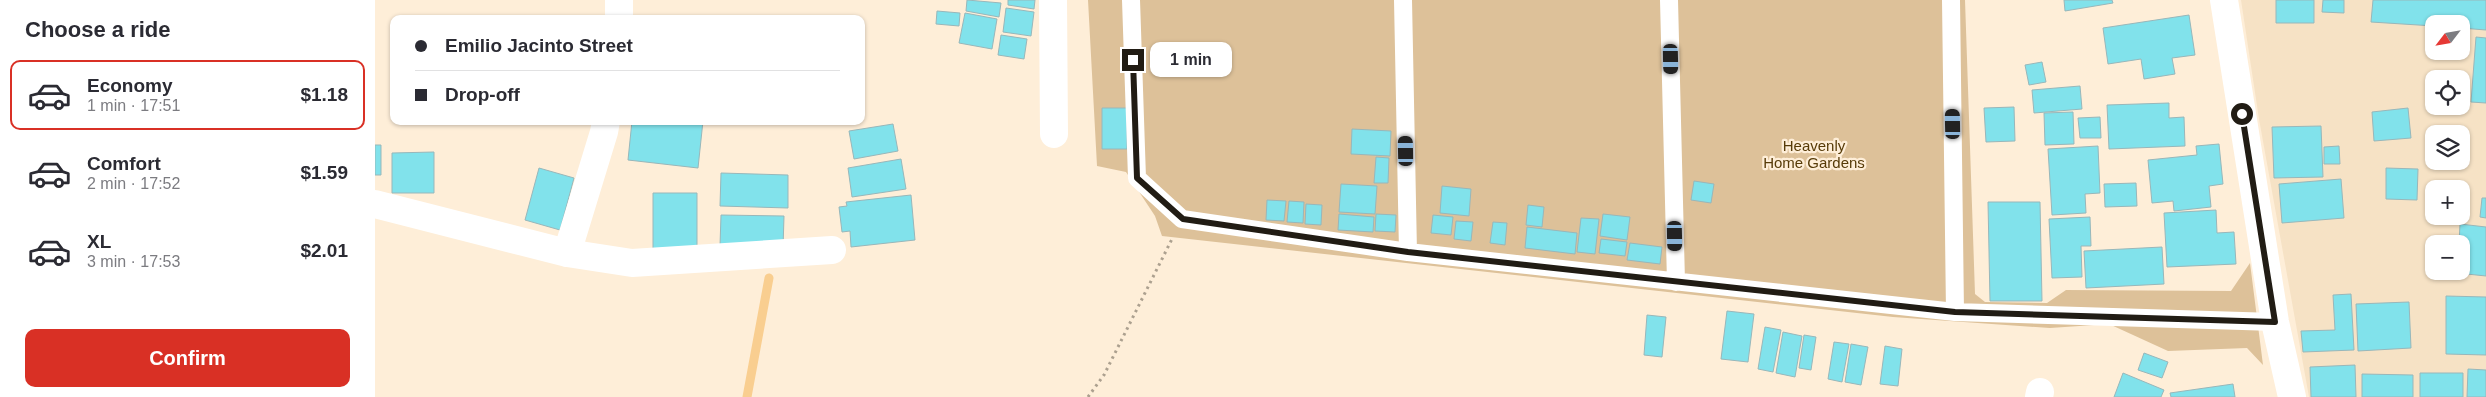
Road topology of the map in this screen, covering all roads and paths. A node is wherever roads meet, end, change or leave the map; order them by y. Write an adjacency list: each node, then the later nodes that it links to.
1 (619, 0): 8 (street)
2 (1053, 0): 10 (street)
3 (1131, 0): 12 (lane)
4 (1403, 0): 14 (lane)
5 (1669, 0): 16 (lane)
6 (1951, 0): 17 (lane)
7 (2225, 0): 18 (street)
8 (619, 15)
9 (605, 125): 15 (street)
10 (1054, 134)
11 (375, 204): 15 (street)
12 (1183, 219): 14 (lane); 19 (path)
13 (832, 250): 15 (street)
14 (1408, 252): 16 (lane)
15 (567, 253)
16 (1676, 282): 17 (lane)
17 (1955, 312): 18 (lane)
18 (2275, 322): 20 (street)
19 (1087, 397)
20 (2292, 397)

